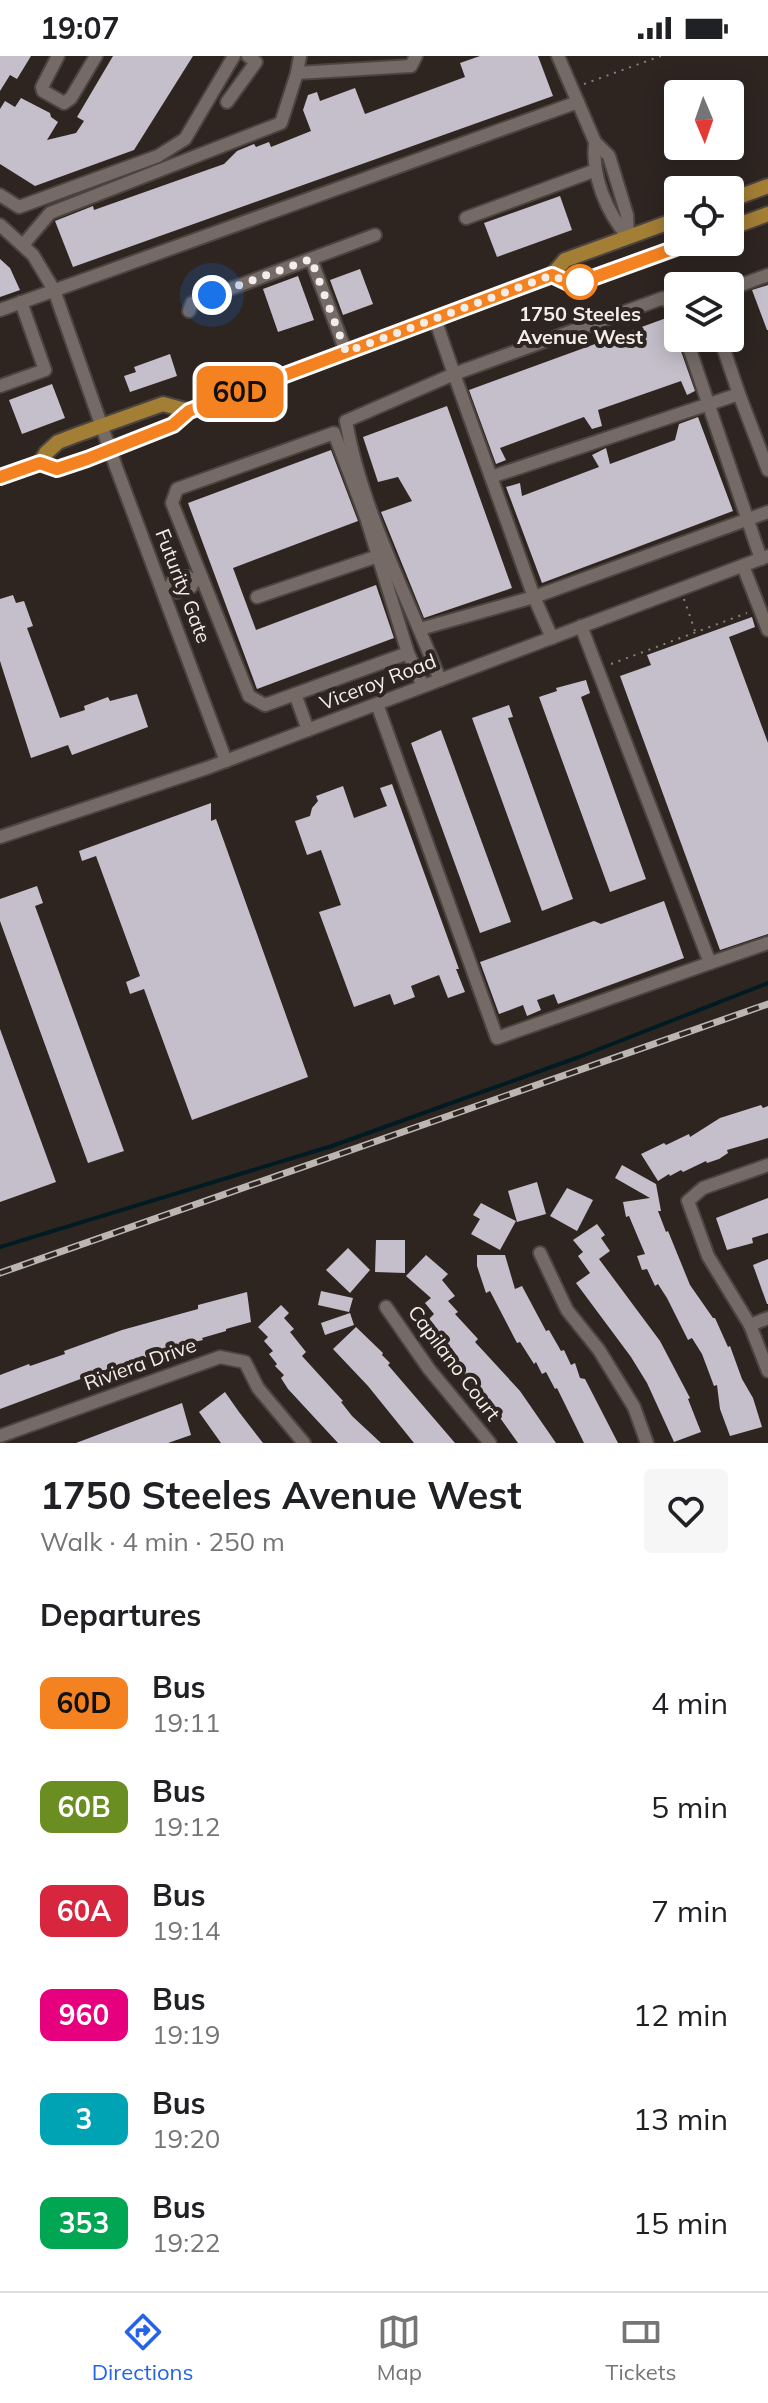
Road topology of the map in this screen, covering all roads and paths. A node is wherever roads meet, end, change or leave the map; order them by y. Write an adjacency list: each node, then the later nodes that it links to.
1 (58, 56): 2 (street)
2 (96, 56)
3 (234, 56): 16 (street)
4 (248, 56): 11 (street)
5 (300, 56): 9 (street)
6 (558, 56): 12 (street)
7 (661, 56): 10 (path)
8 (414, 61): 9 (street)
9 (297, 73): 25 (street)
10 (582, 84)
11 (227, 102)
12 (578, 102): 13 (street); 32 (street)
13 (595, 142): 14 (street); 24 (street)
14 (596, 170): 19 (street); 24 (street)
15 (768, 186): 17 (main road)
16 (0, 195)
17 (744, 195)
18 (768, 214): 20 (main road)
19 (466, 218)
20 (744, 223)
21 (664, 224): 24 (main road)
22 (0, 225): 25 (street, Futurity Gate)
23 (375, 235): 27 (street)
24 (628, 237): 28 (main road); 29 (main road)
25 (23, 245): 32 (street, Futurity Gate)
26 (664, 253): 28 (main road)
27 (311, 259): 36 (street); 38 (street)
28 (638, 263): 29 (main road)
29 (552, 275): 37 (main road)
30 (768, 275): 31 (street)
31 (744, 284)
32 (54, 290): 34 (street); 46 (street, Futurity Gate)
33 (664, 299): 41 (street)
34 (21, 302): 35 (street); 42 (street)
35 (0, 310)
36 (189, 311)
37 (435, 319): 38 (main road); 41 (street)
38 (346, 352): 45 (main road)
39 (691, 352): 44 (street)
40 (725, 352): 43 (street)
41 (454, 374): 51 (street); 64 (street)
42 (0, 386)
43 (739, 394): 44 (street); 49 (street)
44 (709, 403): 51 (street); 53 (street)
45 (189, 411): 46 (main road); 47 (main road)
46 (103, 426): 47 (street, Futurity Gate); 48 (main road)
47 (112, 450): 48 (main road); 59 (street, Futurity Gate)
48 (40, 463): 50 (main road)
49 (768, 470)
50 (0, 477)
51 (491, 477): 61 (street)
52 (768, 512): 53 (street)
53 (748, 518): 55 (street); 61 (street)
54 (378, 556): 57 (street); 60 (street); 68 (street)
55 (764, 557): 56 (street, Viceroy Road)
56 (743, 566): 58 (street, Viceroy Road); 62 (street)
57 (198, 580): 59 (street); 72 (street)
58 (680, 589): 63 (street, Viceroy Road); 66 (path)
59 (166, 590): 75 (street, Futurity Gate)
60 (257, 597)
61 (534, 597): 64 (street); 67 (street)
62 (759, 608): 65 (street); 66 (path)
63 (581, 626): 67 (street, Viceroy Road); 69 (street)
64 (420, 629): 70 (street)
65 (768, 630)
66 (696, 632): 69 (path)
67 (552, 638): 70 (street, Viceroy Road)
68 (408, 653): 71 (street); 72 (street)
69 (598, 669): 78 (street)
70 (440, 680): 71 (street, Viceroy Road)
71 (423, 686): 73 (street, Viceroy Road)
72 (295, 694): 74 (street)
73 (377, 704): 74 (street, Viceroy Road); 78 (street)
74 (308, 730): 75 (street, Viceroy Road)
75 (226, 761): 76 (street, Viceroy Road)
76 (0, 837)
77 (768, 943): 78 (street)
78 (710, 963)
79 (768, 1165): 83 (street)
80 (540, 1253): 88 (street)
81 (386, 1307): 87 (street, Capilano Court)
82 (768, 1318): 83 (street)
83 (750, 1325): 84 (street)
84 (768, 1371)
85 (3, 1438): 86 (street, Riviera Drive)
86 (304, 1443)
87 (490, 1443)
88 (647, 1443)

